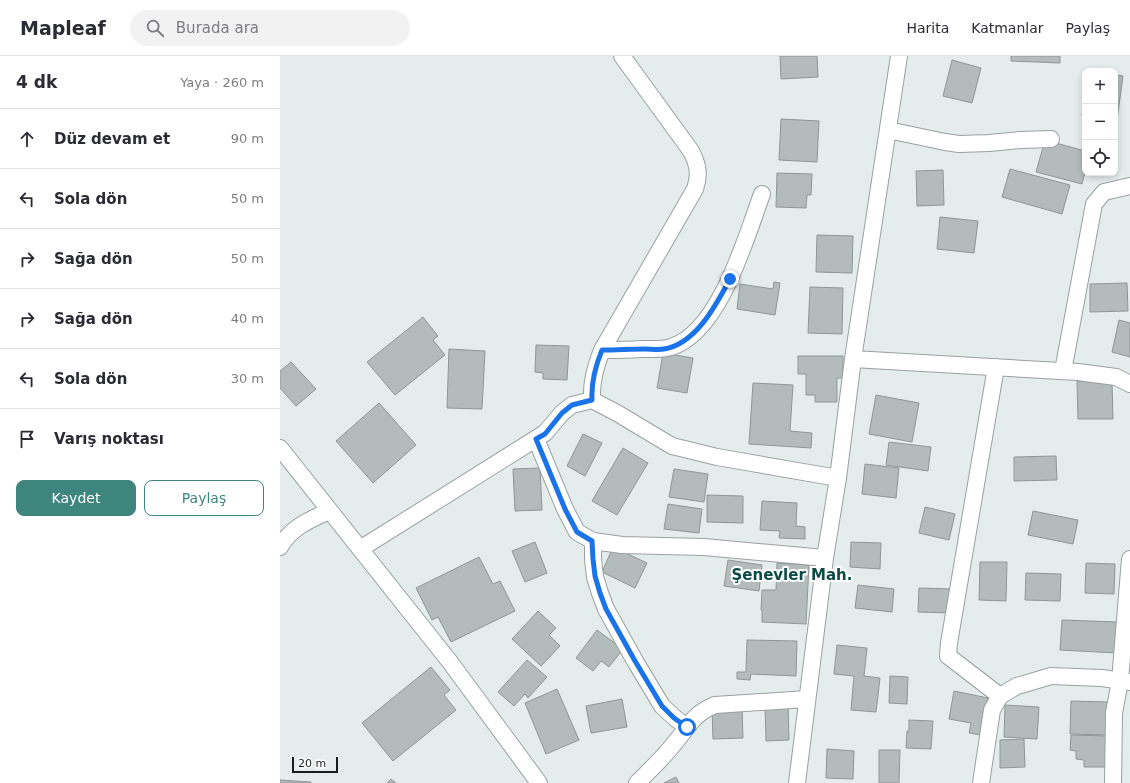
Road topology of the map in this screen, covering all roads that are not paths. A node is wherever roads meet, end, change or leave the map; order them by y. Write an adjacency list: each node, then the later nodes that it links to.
1 (622, 56): 7 (street)
2 (899, 56): 3 (street)
3 (888, 130): 4 (street); 8 (street)
4 (1051, 139)
5 (1130, 186): 10 (street)
6 (762, 194): 7 (street)
7 (602, 350): 12 (street)
8 (853, 359): 9 (street); 15 (street)
9 (996, 367): 10 (street); 23 (street)
10 (1063, 371): 11 (street)
11 (1130, 384)
12 (592, 400): 13 (street); 15 (street)
13 (536, 439): 17 (street); 19 (street)
14 (280, 448): 16 (street)
15 (838, 478): 20 (street)
16 (329, 511): 18 (street); 19 (street)
17 (592, 541): 20 (street); 25 (street)
18 (280, 547)
19 (360, 549): 26 (street)
20 (825, 558): 24 (street)
21 (1130, 559): 22 (street)
22 (1125, 681): 23 (street); 30 (street)
23 (1000, 696): 29 (street)
24 (807, 699): 25 (street); 28 (street)
25 (687, 727): 27 (street)
26 (539, 783)
27 (637, 783)
28 (797, 783)
29 (981, 783)
30 (1113, 783)

